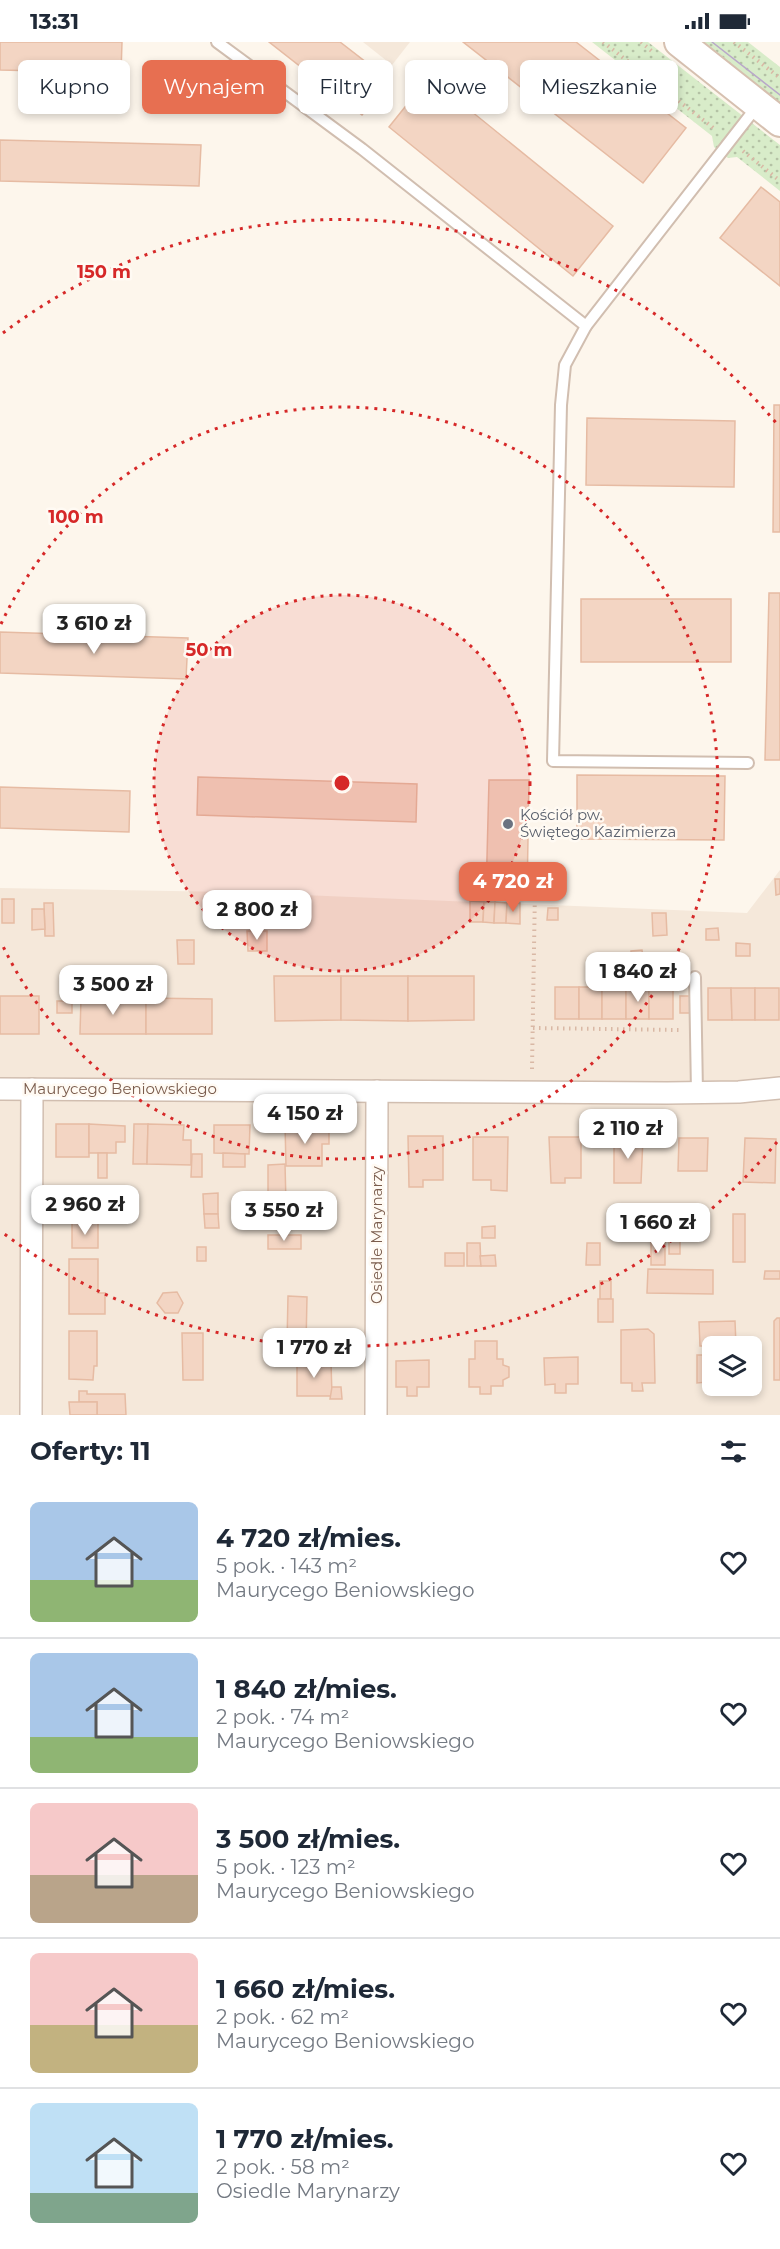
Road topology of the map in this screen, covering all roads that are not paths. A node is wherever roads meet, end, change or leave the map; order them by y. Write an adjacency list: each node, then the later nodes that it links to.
1 (217, 42): 5 (lane)
2 (679, 42): 3 (main road)
3 (758, 104): 4 (main road); 5 (lane)
4 (780, 122)
5 (586, 326): 6 (lane)
6 (748, 763)
7 (695, 977): 12 (lane)
8 (0, 1089): 9 (street, Maurycego Beniowskiego)
9 (32, 1089): 11 (street, Maurycego Beniowskiego); 13 (street)
10 (780, 1089): 12 (street, Maurycego Beniowskiego)
11 (377, 1091): 12 (street, Maurycego Beniowskiego); 14 (street, Osiedle Marynarzy)
12 (697, 1092)
13 (31, 1415)
14 (376, 1415)

